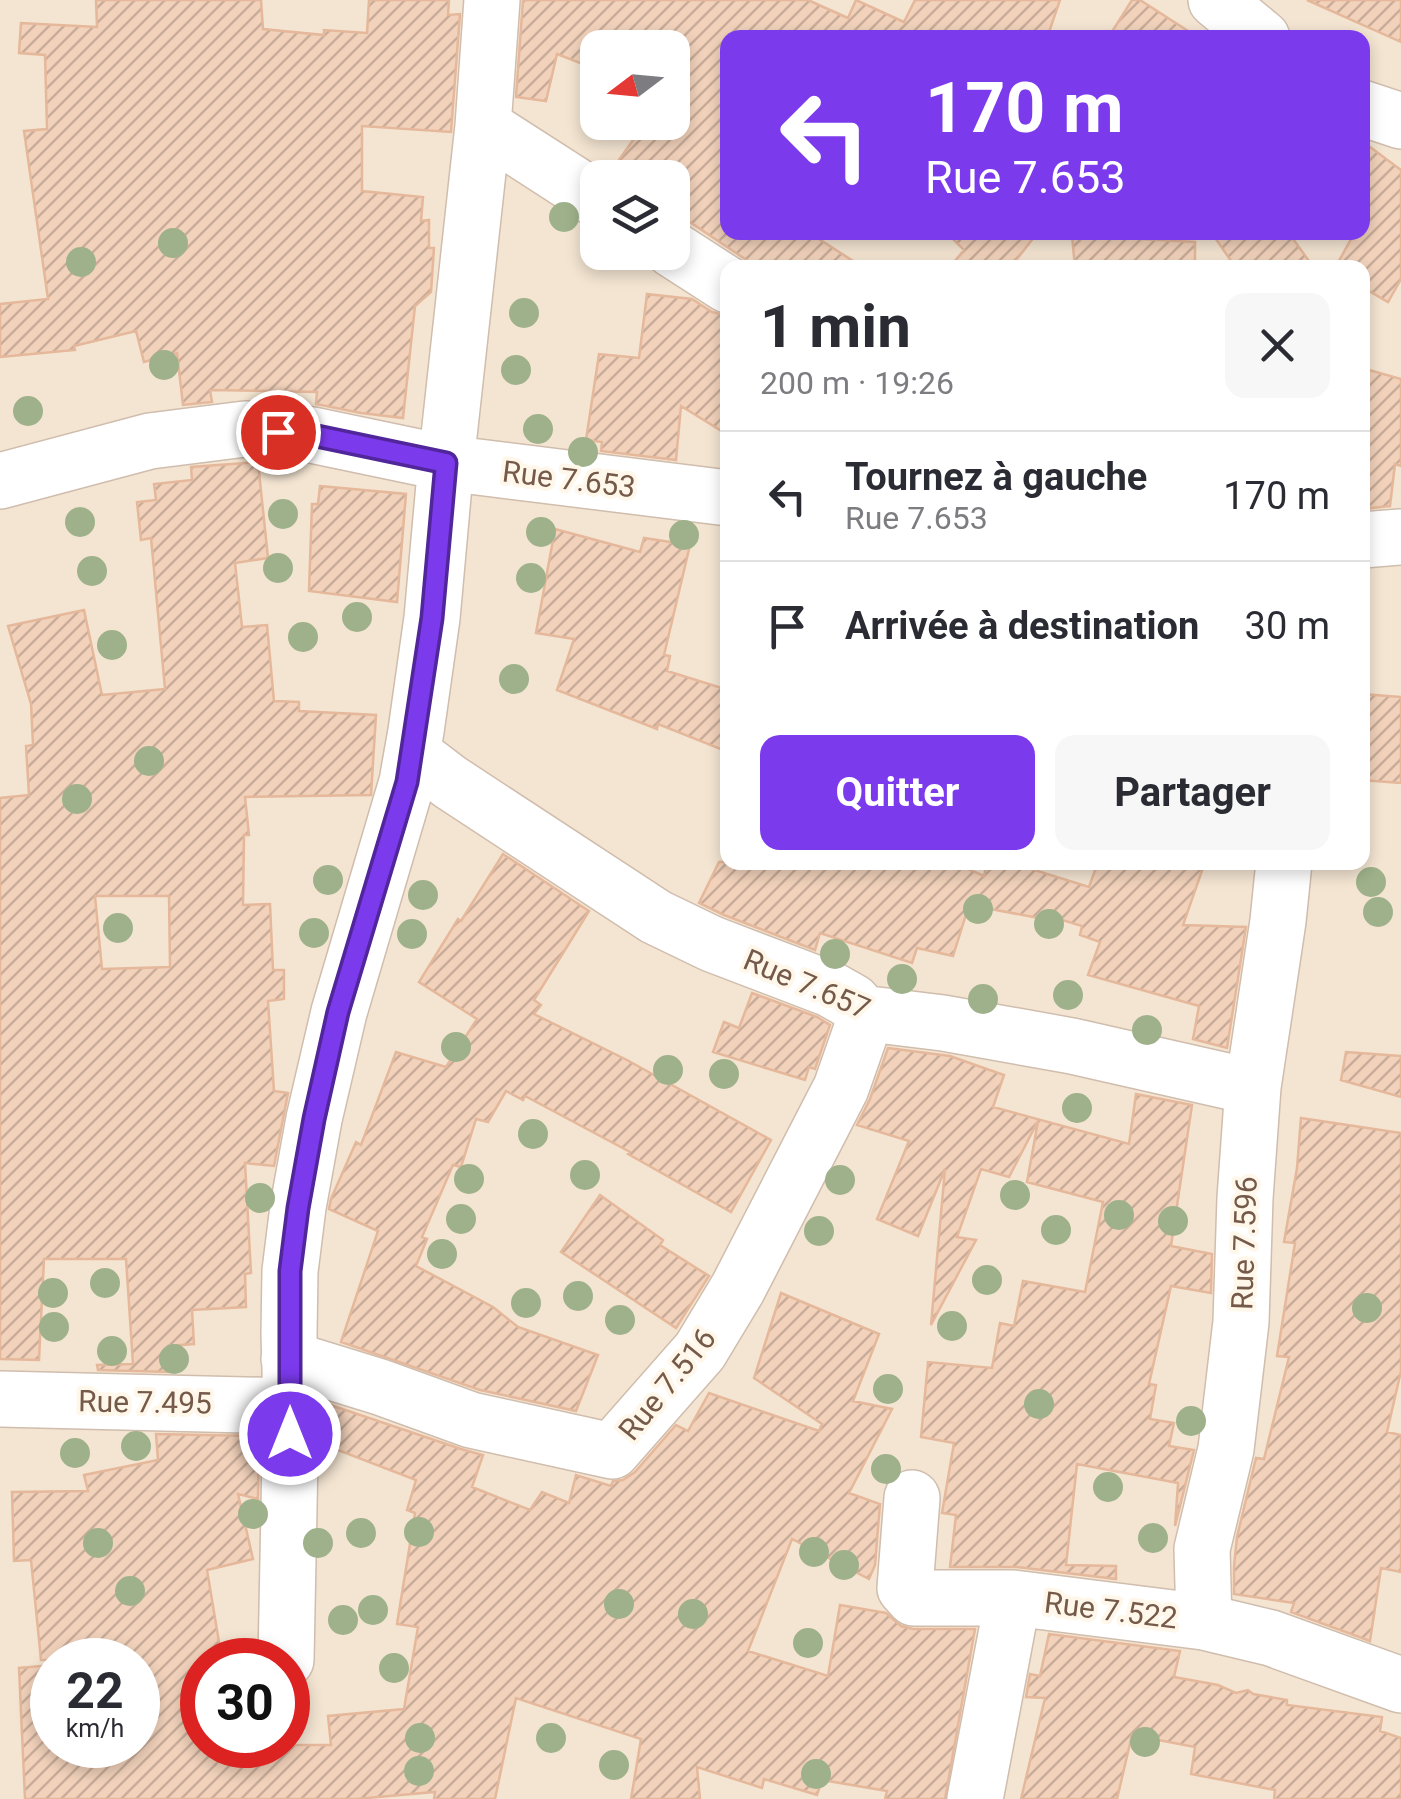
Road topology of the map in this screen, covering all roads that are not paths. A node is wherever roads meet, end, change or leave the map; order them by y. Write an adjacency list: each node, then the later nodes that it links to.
1 (492, 0): 6 (street)
2 (1216, 0): 3 (street)
3 (1252, 30)
4 (1370, 110): 5 (street)
5 (1401, 120)
6 (483, 126): 7 (street); 10 (street)
7 (580, 188)
8 (690, 261): 9 (street)
9 (720, 280)
10 (446, 463): 11 (street, Rue 7.653); 12 (street, Rue 7.653); 15 (street)
11 (0, 481)
12 (720, 497)
13 (1401, 538): 14 (street)
14 (1370, 540)
15 (412, 753): 17 (street, Rue 7.657); 19 (street)
16 (1283, 870): 18 (street, Rue 7.596)
17 (862, 1014): 18 (street, Rue 7.657); 19 (street, Rue 7.516)
18 (1253, 1088): 23 (street, Rue 7.596)
19 (290, 1382): 20 (street, Rue 7.495); 24 (street)
20 (0, 1400)
21 (912, 1498): 22 (street, Rue 7.522)
22 (1013, 1598): 23 (street, Rue 7.522); 26 (street)
23 (1204, 1622): 25 (street, Rue 7.522)
24 (286, 1638)
25 (1401, 1684)
26 (975, 1799)

